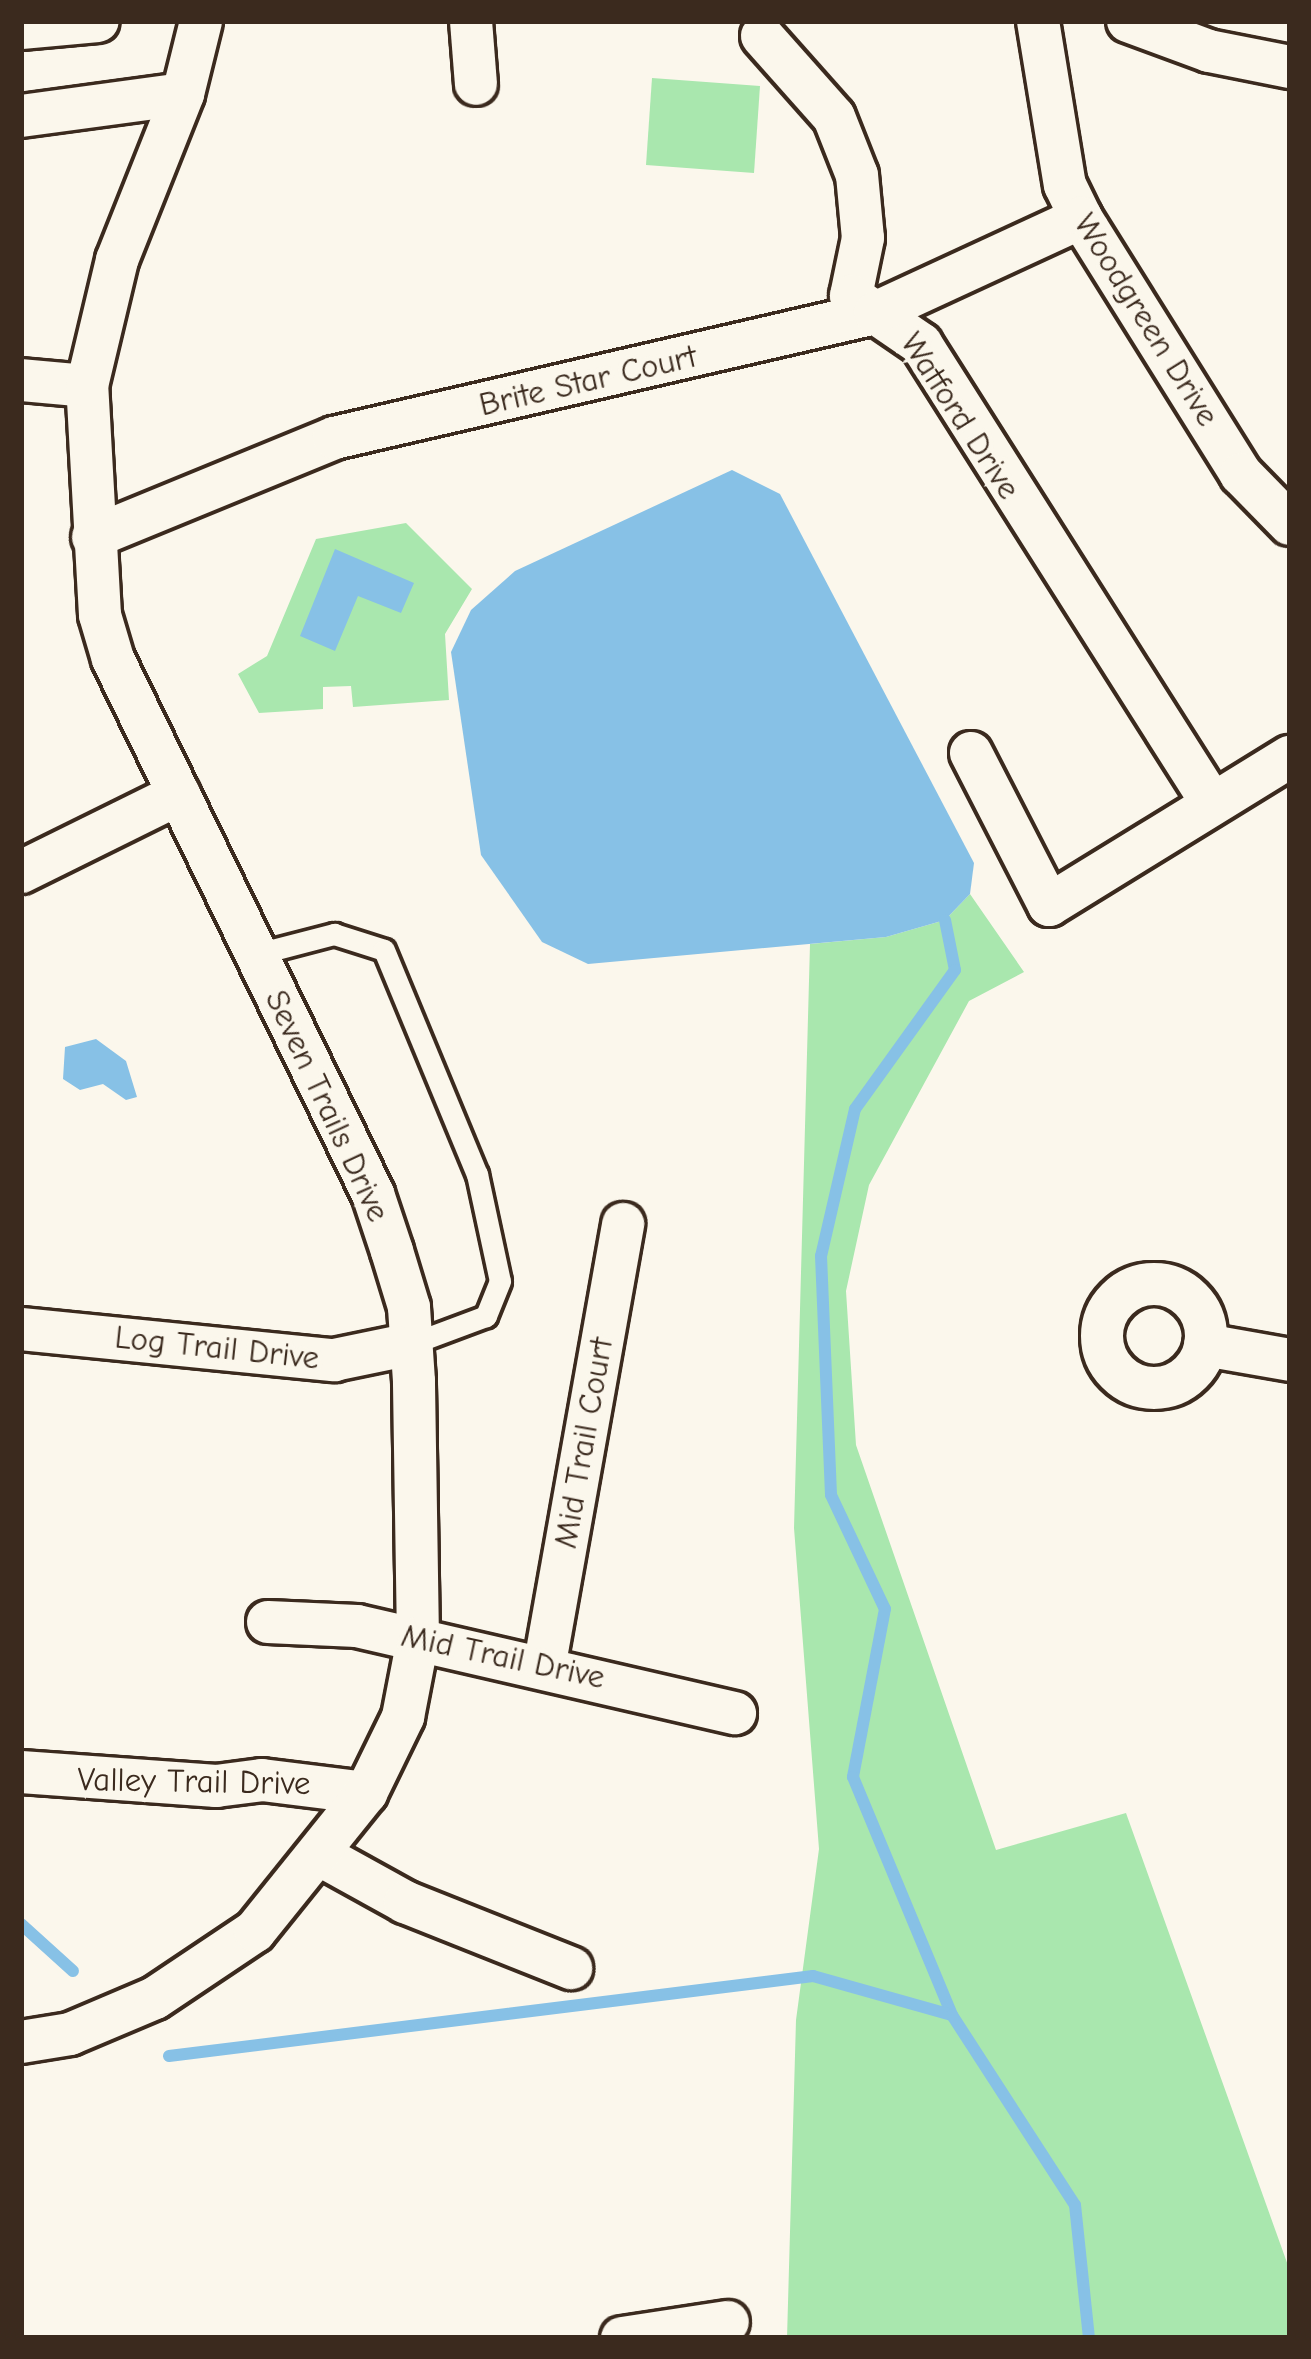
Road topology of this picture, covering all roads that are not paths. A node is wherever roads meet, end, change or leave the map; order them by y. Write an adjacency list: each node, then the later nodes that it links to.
1 (98, 21): 6 (street)
2 (201, 21): 10 (street, Seven Trails Drive)
3 (471, 21): 9 (street)
4 (1038, 21): 12 (street, Woodgreen Drive)
5 (1128, 21): 8 (street)
6 (21, 28)
7 (762, 36): 13 (street, Watford Drive)
8 (1290, 67)
9 (476, 84)
10 (183, 94): 11 (street); 15 (street, Seven Trails Drive)
11 (21, 116)
12 (1081, 218): 13 (street, Brite Star Court); 16 (street, Woodgreen Drive)
13 (875, 313): 17 (street, Brite Star Court); 21 (street, Watford Drive)
14 (21, 380): 15 (street)
15 (87, 386): 17 (street, Seven Trails Drive)
16 (1290, 524)
17 (93, 537): 20 (street, Seven Trails Drive)
18 (971, 753): 21 (street)
19 (1290, 757): 21 (street)
20 (179, 794): 22 (street); 23 (street, Seven Trails Drive)
21 (1210, 800)
22 (21, 872)
23 (257, 954): 26 (street, Seven Trails Drive); 26 (lane)
24 (623, 1224): 31 (street, Mid Trail Court)
25 (21, 1329): 26 (street, Log Trail Drive)
26 (411, 1344): 30 (street, Seven Trails Drive)
27 (1205, 1345): 28 (street)
28 (1290, 1360)
29 (268, 1622): 30 (street, Mid Trail Drive)
30 (418, 1639): 31 (street, Mid Trail Drive); 34 (street, Seven Trails Drive)
31 (545, 1663): 32 (street, Mid Trail Drive)
32 (735, 1713)
33 (21, 1772): 34 (street, Valley Trail Drive)
34 (366, 1793): 35 (street, Seven Trails Drive)
35 (322, 1856): 36 (street); 37 (street, Seven Trails Drive)
36 (571, 1968)
37 (21, 2042)
38 (728, 2322): 39 (street)
39 (622, 2338)

